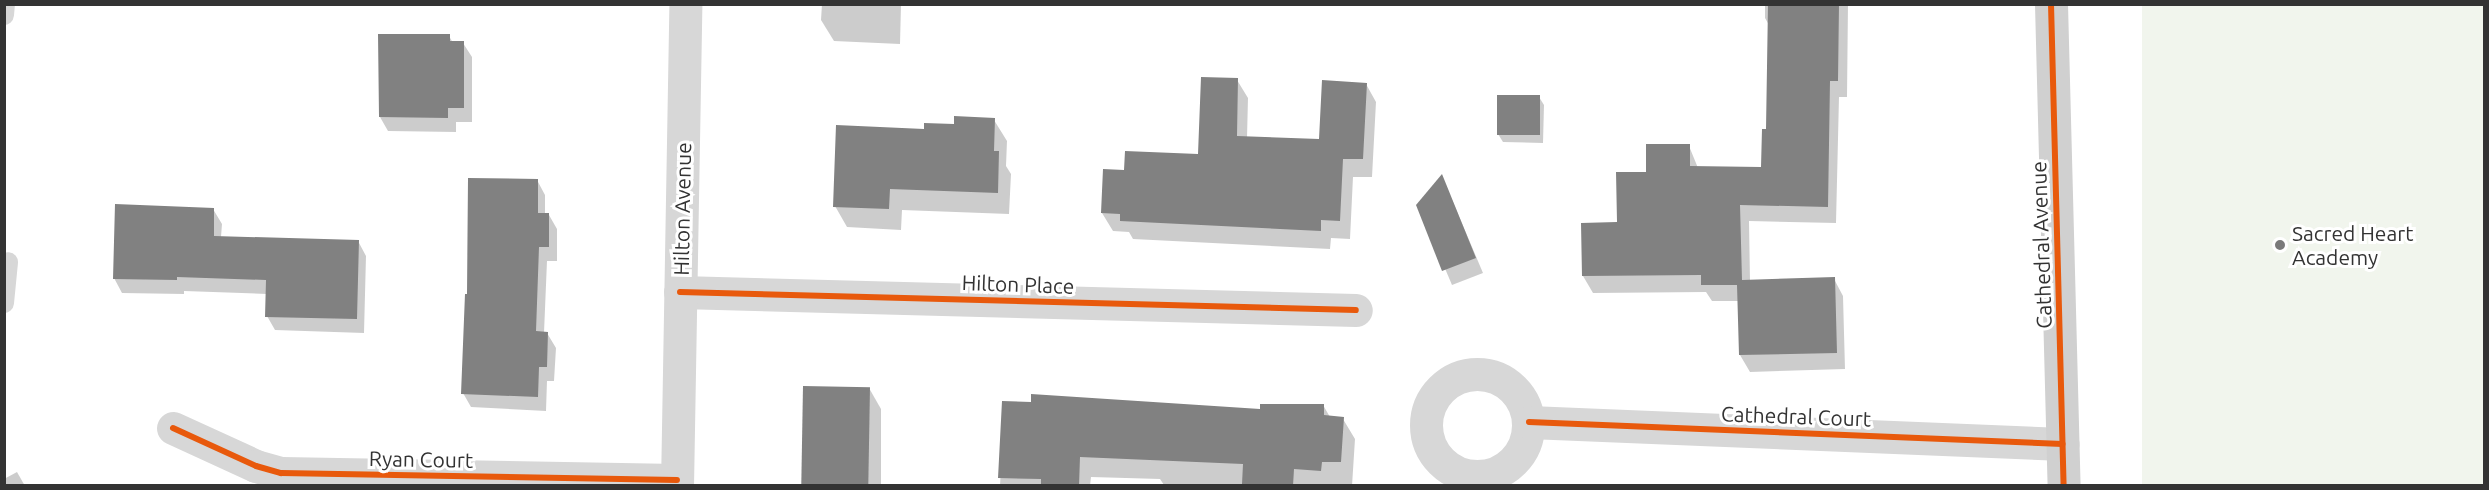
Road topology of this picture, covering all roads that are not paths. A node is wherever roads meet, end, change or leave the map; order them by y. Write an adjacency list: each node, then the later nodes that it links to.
1 (5, 4): 4 (lane)
2 (685, 4): 6 (street, Hilton Avenue)
3 (2051, 4): 11 (street, Cathedral Avenue)
4 (4, 15)
5 (8, 262): 7 (lane)
6 (680, 292): 8 (street, Hilton Place); 12 (street, Hilton Avenue)
7 (4, 303)
8 (1356, 310)
9 (1528, 422): 11 (street, Cathedral Court)
10 (173, 428): 12 (street, Ryan Court)
11 (2063, 444): 13 (street, Cathedral Avenue)
12 (677, 483)
13 (2064, 486)

